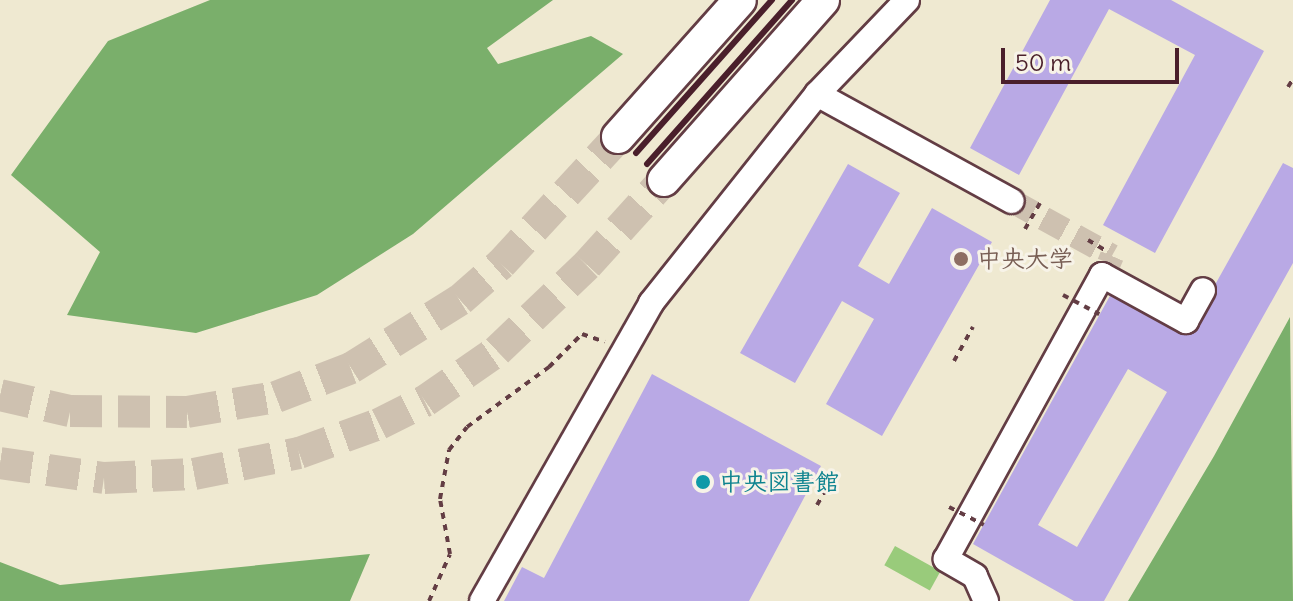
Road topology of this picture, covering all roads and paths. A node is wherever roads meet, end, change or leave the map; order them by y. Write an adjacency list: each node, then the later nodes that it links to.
1 (740, 0): 7 (main road)
2 (823, 0): 8 (main road)
3 (907, 0): 6 (lane)
4 (1293, 79): 5 (path)
5 (1288, 87)
6 (817, 94): 9 (lane); 14 (lane)
7 (618, 137)
8 (664, 180)
9 (1012, 201)
10 (1203, 290): 22 (lane)
11 (1063, 295): 12 (path, bridge)
12 (1099, 314)
13 (973, 327): 15 (path)
14 (622, 348): 20 (path); 21 (lane)
15 (954, 361)
16 (836, 472): 17 (path)
17 (817, 505)
18 (949, 507): 19 (path, bridge)
19 (984, 525)
20 (429, 601)
21 (482, 601)
22 (986, 601)

